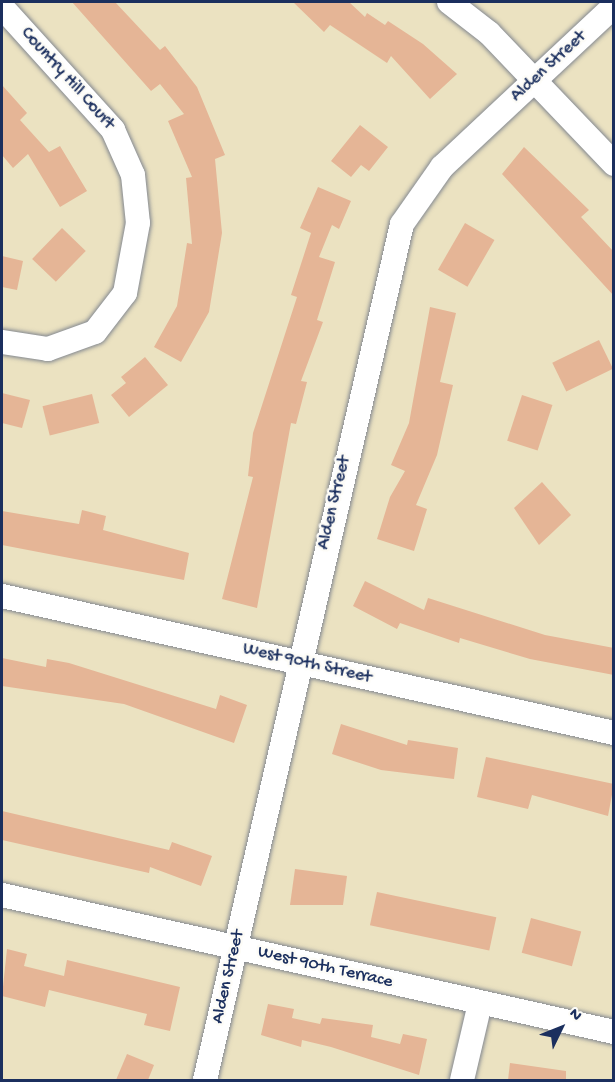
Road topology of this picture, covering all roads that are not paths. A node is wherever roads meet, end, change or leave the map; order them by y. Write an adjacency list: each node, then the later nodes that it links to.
1 (449, 2): 4 (street)
2 (614, 6): 4 (street, Alden Street)
3 (2, 7): 6 (street, Country Hill Court)
4 (535, 80): 5 (street); 8 (street, Alden Street)
5 (614, 164)
6 (2, 342)
7 (2, 596): 8 (street, West 90th Street)
8 (299, 663): 9 (street, West 90th Street); 11 (street, Alden Street)
9 (614, 733)
10 (2, 895): 11 (street, West 90th Terrace)
11 (235, 947): 12 (street, West 90th Terrace); 14 (street, Alden Street)
12 (480, 1003): 13 (street, West 90th Terrace); 15 (street)
13 (614, 1032)
14 (205, 1080)
15 (462, 1080)

